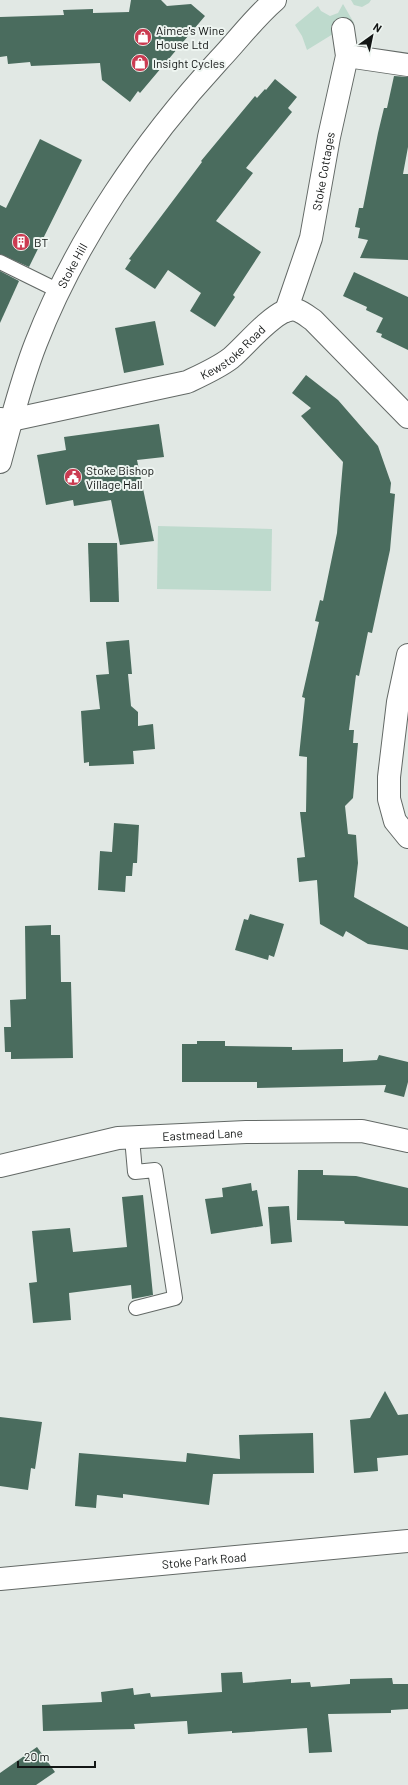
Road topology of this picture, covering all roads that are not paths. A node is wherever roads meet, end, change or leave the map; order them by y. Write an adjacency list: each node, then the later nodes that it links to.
1 (276, 0): 6 (street, Stoke Hill)
2 (343, 29): 3 (street, Stoke Cottages)
3 (347, 56): 4 (street); 7 (street, Stoke Cottages)
4 (408, 65)
5 (0, 262): 6 (lane)
6 (59, 291): 9 (street, Stoke Hill)
7 (286, 311): 8 (street); 9 (street, Kewstoke Road)
8 (408, 417)
9 (6, 419): 10 (street, Stoke Hill)
10 (0, 462)
11 (408, 655): 12 (street)
12 (408, 837)
13 (132, 1138): 14 (street, Eastmead Lane); 15 (street, Eastmead Lane); 16 (lane)
14 (408, 1141)
15 (0, 1166)
16 (136, 1308)
17 (408, 1541): 18 (street, Stoke Park Road)
18 (0, 1579)

